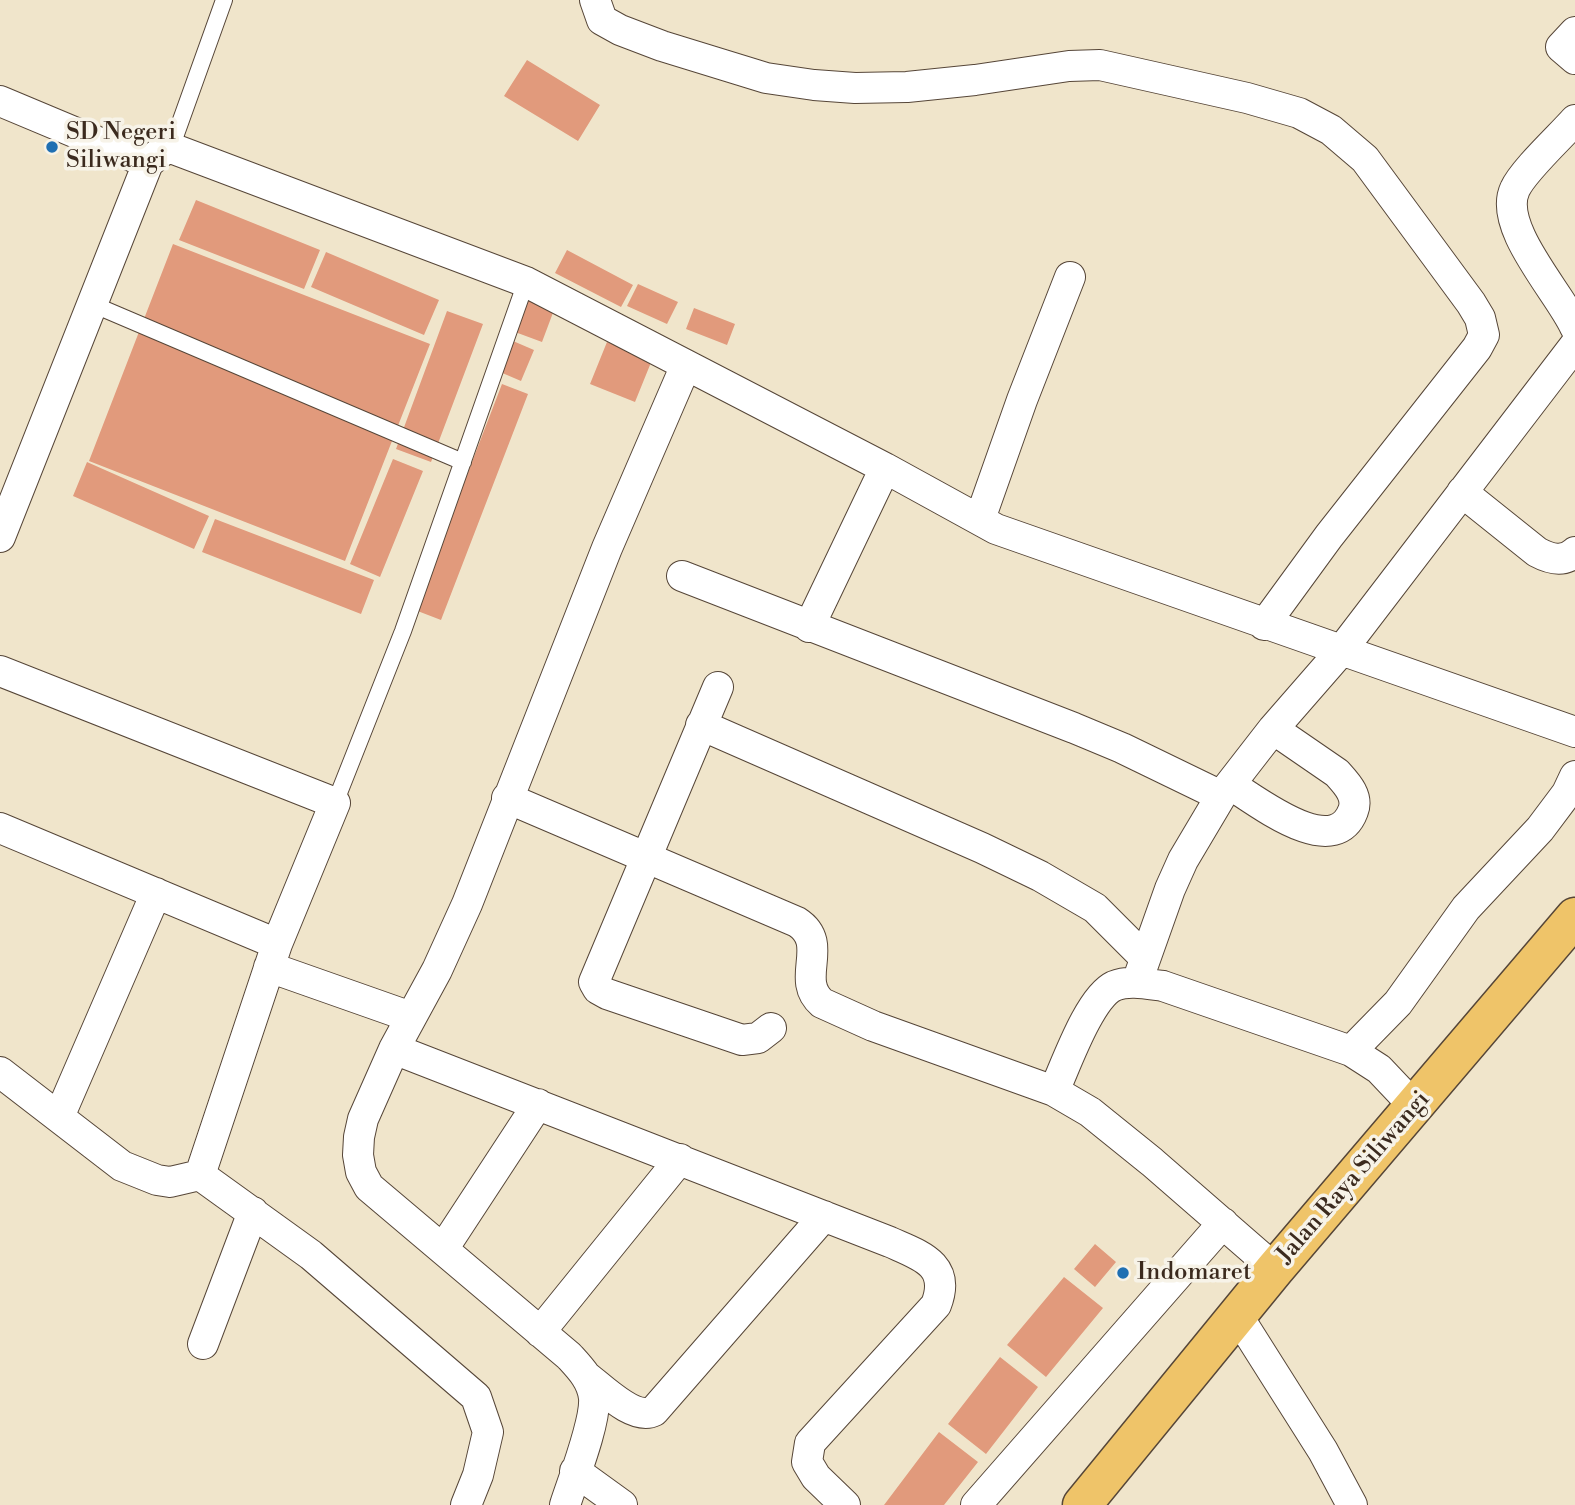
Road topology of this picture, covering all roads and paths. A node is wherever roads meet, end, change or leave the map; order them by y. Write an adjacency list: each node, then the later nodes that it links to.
1 (224, 0): 7 (lane)
2 (595, 0): 21 (street)
3 (1575, 32): 4 (street)
4 (1575, 59)
5 (0, 101): 7 (street)
6 (1575, 120): 11 (street)
7 (159, 155): 9 (street); 10 (street)
8 (1070, 277): 17 (street)
9 (526, 282): 13 (street); 14 (lane)
10 (92, 304): 14 (lane); 18 (street)
11 (1575, 327)
12 (1575, 345): 16 (street)
13 (687, 365): 15 (street); 31 (street)
14 (463, 462): 32 (lane)
15 (886, 468): 17 (street); 22 (street)
16 (1462, 492): 19 (street); 23 (street)
17 (980, 519): 21 (street)
18 (0, 537)
19 (1575, 552)
20 (682, 576): 22 (street)
21 (1264, 625): 23 (street)
22 (809, 626): 30 (street)
23 (1341, 651): 27 (street); 28 (street)
24 (0, 671): 32 (street)
25 (718, 687): 26 (street)
26 (701, 725): 34 (street); 38 (street)
27 (1273, 729): 30 (street); 30 (street)
28 (1575, 732)
29 (1575, 776): 42 (street)
30 (1226, 790): 38 (street)
31 (507, 798): 34 (street); 39 (street)
32 (335, 803): 37 (street)
33 (0, 828): 35 (street)
34 (646, 858): 40 (street); 44 (street)
35 (156, 893): 37 (street); 47 (street)
36 (1575, 917): 46 (highway, Jalan Raya Siliwangi)
37 (273, 956): 39 (street); 49 (street)
38 (1141, 970): 42 (street); 44 (street)
39 (411, 1017): 41 (street)
40 (771, 1028)
41 (394, 1049): 45 (street); 53 (street)
42 (1352, 1051): 46 (street)
43 (0, 1072): 47 (street)
44 (1054, 1091): 52 (street)
45 (538, 1104): 48 (street); 53 (street)
46 (1415, 1107): 54 (highway, Jalan Raya Siliwangi)
47 (59, 1117): 49 (street)
48 (680, 1159): 51 (street); 56 (street)
49 (200, 1175): 50 (street)
50 (253, 1212): 57 (street); 61 (street)
51 (824, 1216): 58 (street); 64 (street)
52 (1223, 1223): 54 (street); 65 (street)
53 (443, 1249): 56 (street)
54 (1275, 1269): 55 (highway, Jalan Raya Siliwangi)
55 (1237, 1315): 60 (highway, Jalan Raya Siliwangi); 66 (street)
56 (540, 1332): 58 (street)
57 (203, 1345)
58 (587, 1377): 59 (street)
59 (575, 1471): 62 (street); 63 (street)
60 (1093, 1501)
61 (466, 1505)
62 (565, 1505)
63 (622, 1505)
64 (845, 1505)
65 (976, 1505)
66 (1352, 1505)

